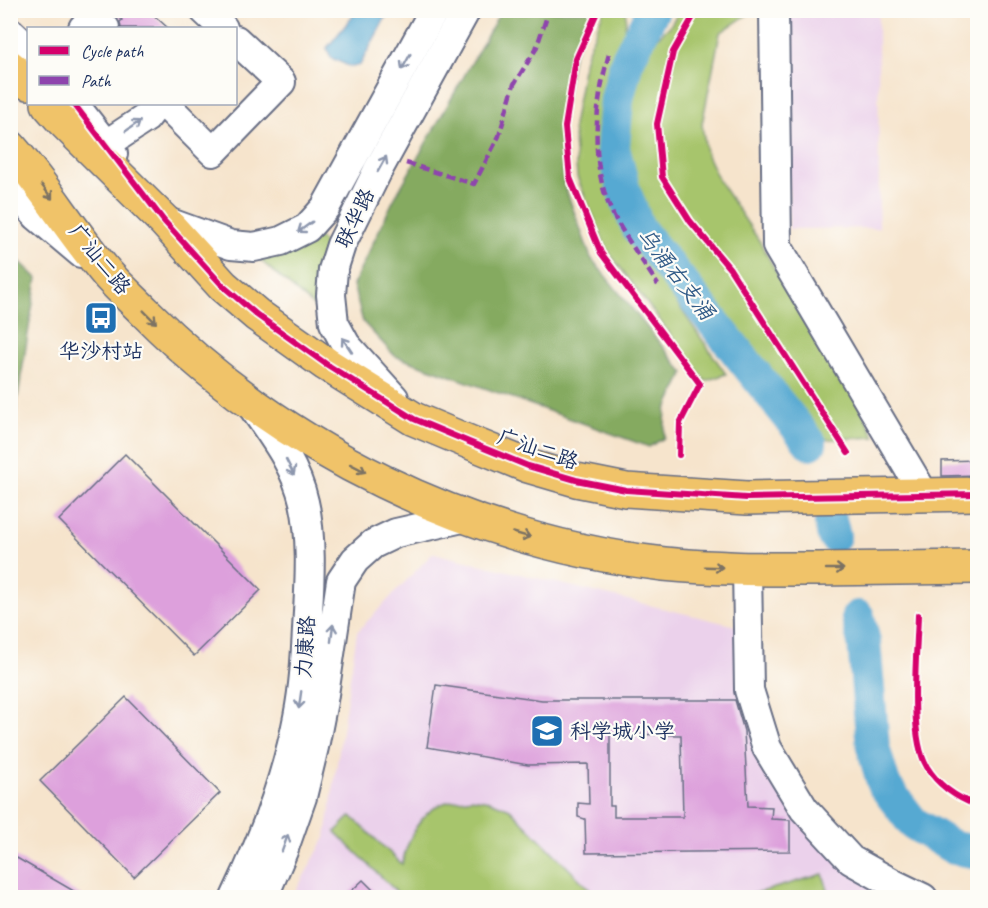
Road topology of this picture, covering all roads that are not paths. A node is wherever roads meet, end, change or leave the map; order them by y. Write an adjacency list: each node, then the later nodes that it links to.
1 (204, 10): 5 (street)
2 (434, 10): 18 (street, 联华路, one-way to 18)
3 (466, 10): 21 (street, 联华路, one-way to 3)
4 (774, 10): 23 (street)
5 (222, 27)
6 (10, 32): 8 (street)
7 (237, 41): 14 (street)
8 (27, 48)
9 (10, 67): 10 (highway)
10 (27, 82)
11 (49, 105): 18 (highway, 广汕二路)
12 (75, 105): 15 (street)
13 (156, 105): 15 (street, one-way to 13)
14 (166, 105)
15 (105, 145): 18 (street)
16 (10, 147): 19 (highway, 广汕二路, one-way to 19)
17 (10, 187): 19 (street)
18 (164, 221): 21 (highway, 广汕二路)
19 (109, 276): 20 (highway, 广汕二路, one-way to 20)
20 (248, 400): 24 (highway, 广汕二路, one-way to 24); 27 (street, 力康路, one-way to 27)
21 (414, 419): 23 (highway, 广汕二路)
22 (978, 494): 23 (highway, 广汕二路)
23 (925, 496)
24 (467, 517): 25 (highway, 广汕二路, one-way to 25); 28 (street, 力康路, one-way to 24)
25 (762, 568): 26 (highway, 广汕二路, one-way to 26); 29 (street)
26 (977, 568)
27 (235, 897)
28 (263, 897)
29 (923, 897)

